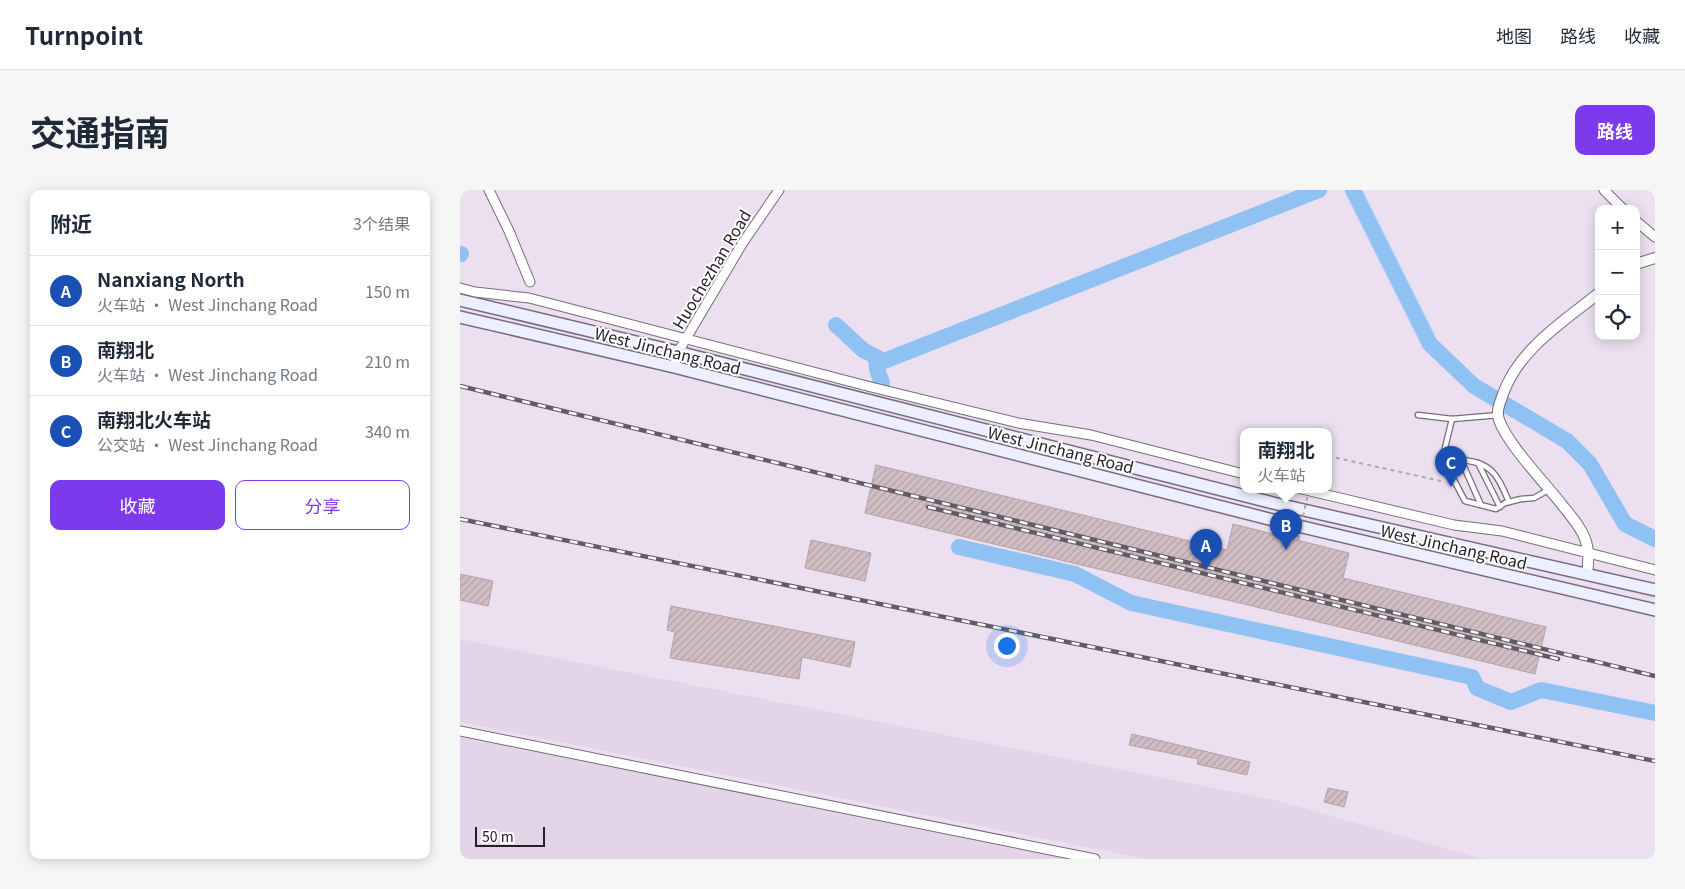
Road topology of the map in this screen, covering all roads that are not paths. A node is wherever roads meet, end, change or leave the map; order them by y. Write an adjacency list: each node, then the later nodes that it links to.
1 (489, 190): 9 (street)
2 (779, 190): 14 (street, Huochezhan Road)
3 (1604, 190): 4 (street)
4 (1619, 205)
5 (1640, 224): 6 (street)
6 (1655, 237)
7 (1655, 258): 8 (street)
8 (1640, 263)
9 (530, 282)
10 (460, 288): 14 (street)
11 (1596, 295): 17 (street)
12 (460, 300): 15 (main road, West Jinchang Road)
13 (460, 317): 16 (main road, West Jinchang Road)
14 (686, 338): 15 (street, Huochezhan Road); 23 (street)
15 (678, 352): 16 (street, Huochezhan Road); 31 (main road, West Jinchang Road)
16 (674, 367): 33 (main road, West Jinchang Road)
17 (1498, 412): 19 (lane); 24 (street)
18 (1418, 415): 19 (lane)
19 (1452, 419): 20 (lane)
20 (1444, 452): 21 (lane); 27 (lane)
21 (1461, 460): 22 (lane); 27 (lane)
22 (1478, 463): 26 (lane); 28 (lane)
23 (1240, 473)
24 (1550, 489): 26 (lane); 29 (street)
25 (1319, 493): 29 (street)
26 (1509, 502): 28 (lane)
27 (1481, 505): 28 (lane)
28 (1500, 506)
29 (1590, 553): 30 (street); 31 (street)
30 (1655, 570)
31 (1587, 574): 32 (main road, West Jinchang Road)
32 (1655, 590)
33 (1655, 610)
34 (460, 731): 35 (street)
35 (1096, 859)

